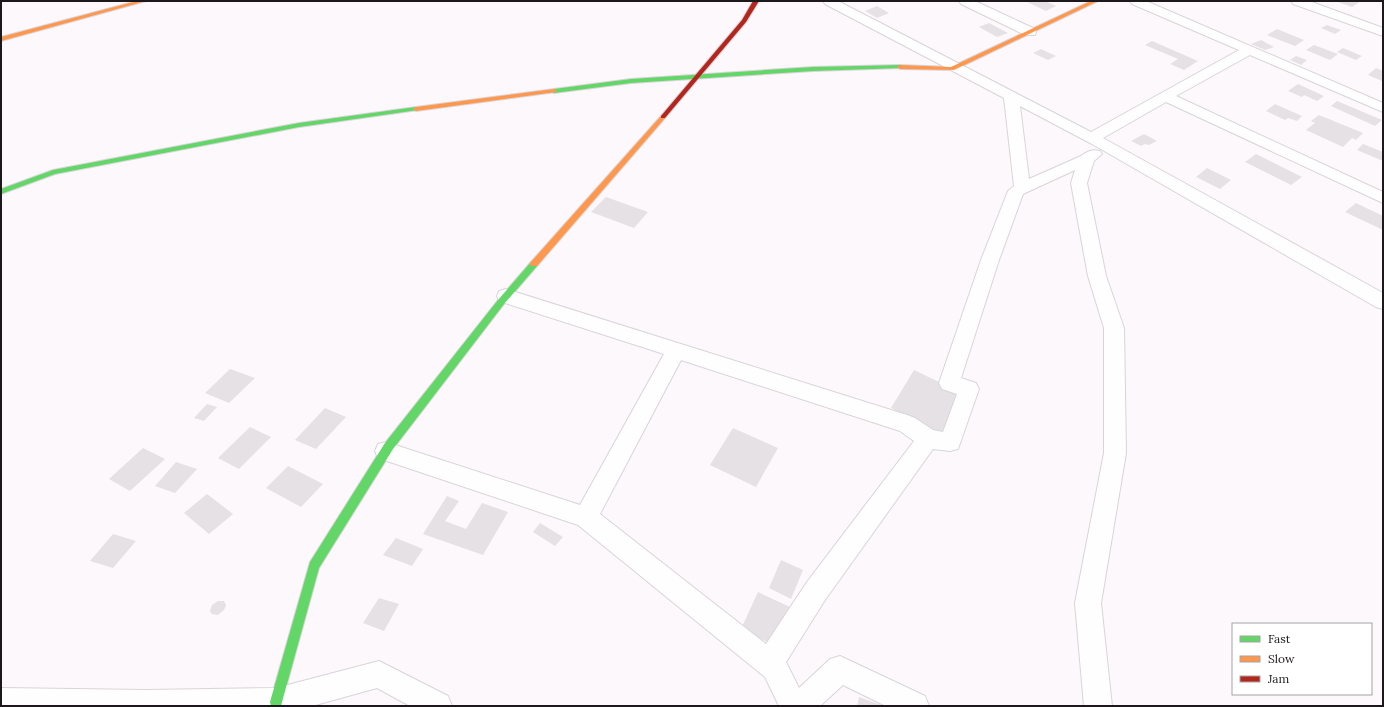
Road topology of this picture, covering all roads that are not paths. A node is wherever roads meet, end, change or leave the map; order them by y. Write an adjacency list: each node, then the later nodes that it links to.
1 (143, 1): 10 (street)
2 (756, 1): 13 (street)
3 (829, 1): 12 (street)
4 (965, 1): 8 (street)
5 (1095, 1): 8 (street)
6 (1136, 1): 11 (street)
7 (1297, 1): 9 (street)
8 (1030, 32): 12 (street)
9 (1383, 32)
10 (1, 39)
11 (1249, 50): 15 (street); 16 (street)
12 (956, 68): 13 (street); 14 (street)
13 (699, 76): 20 (street); 22 (street)
14 (1011, 96): 17 (street); 19 (street)
15 (1166, 97): 17 (street); 21 (street)
16 (1383, 108)
17 (1098, 142): 18 (street); 23 (street)
18 (1087, 159): 19 (street); 36 (street)
19 (1022, 188): 25 (street)
20 (1, 192)
21 (1383, 198)
22 (506, 296): 24 (street); 26 (street)
23 (1383, 302)
24 (676, 351): 25 (street); 27 (street)
25 (928, 439): 28 (street)
26 (386, 451): 27 (street); 30 (street)
27 (586, 518): 28 (street)
28 (775, 668): 33 (street)
29 (1, 702): 31 (street)
30 (276, 702): 31 (street); 32 (street)
31 (223, 704)
32 (438, 706)
33 (794, 706)
34 (800, 706): 35 (street)
35 (915, 706)
36 (1098, 706)

